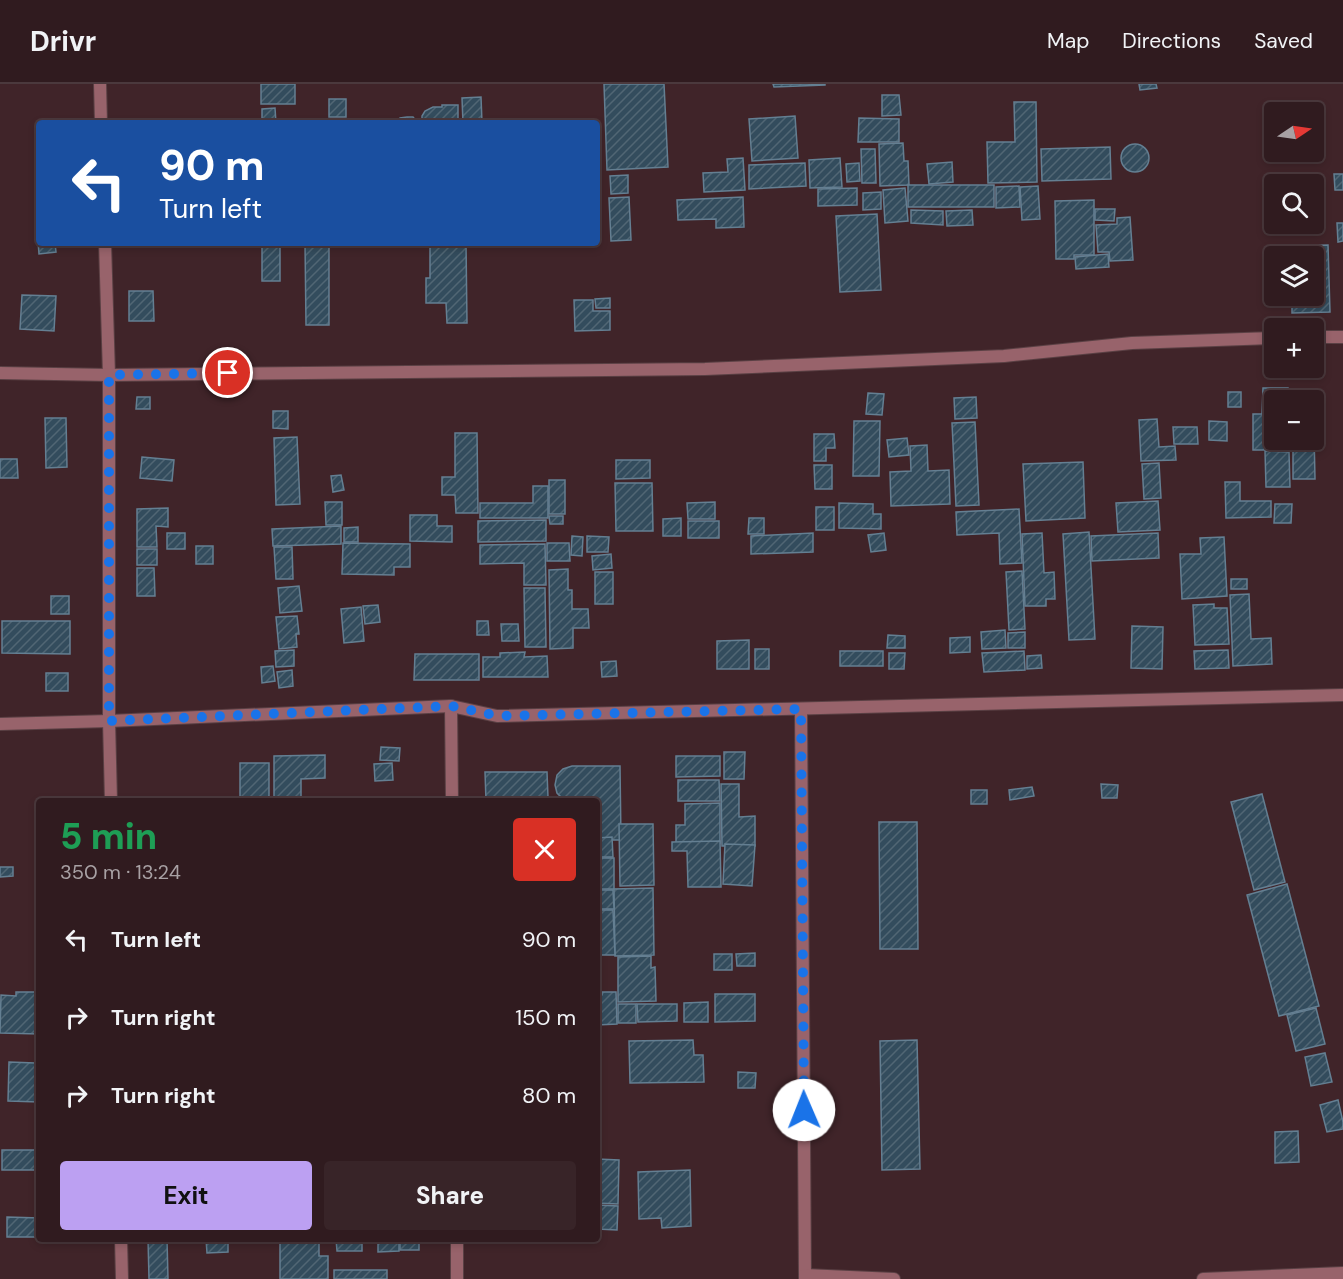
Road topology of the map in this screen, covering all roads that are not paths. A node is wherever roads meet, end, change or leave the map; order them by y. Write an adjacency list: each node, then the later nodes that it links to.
1 (100, 84): 2 (street)
2 (101, 120)
3 (105, 246): 8 (street)
4 (1324, 337): 5 (street)
5 (1343, 337)
6 (1264, 338): 8 (street)
7 (0, 373): 8 (street)
8 (109, 375): 12 (street)
9 (1343, 695): 11 (street)
10 (451, 706): 11 (street); 12 (street); 15 (street)
11 (801, 709): 19 (street)
12 (109, 721): 13 (street); 14 (street)
13 (0, 724)
14 (111, 798)
15 (452, 798)
16 (121, 1242): 20 (street)
17 (457, 1242): 21 (street)
18 (1343, 1273): 23 (street)
19 (805, 1277): 22 (street)
20 (122, 1279)
21 (457, 1279)
22 (894, 1279)
23 (1203, 1279)

